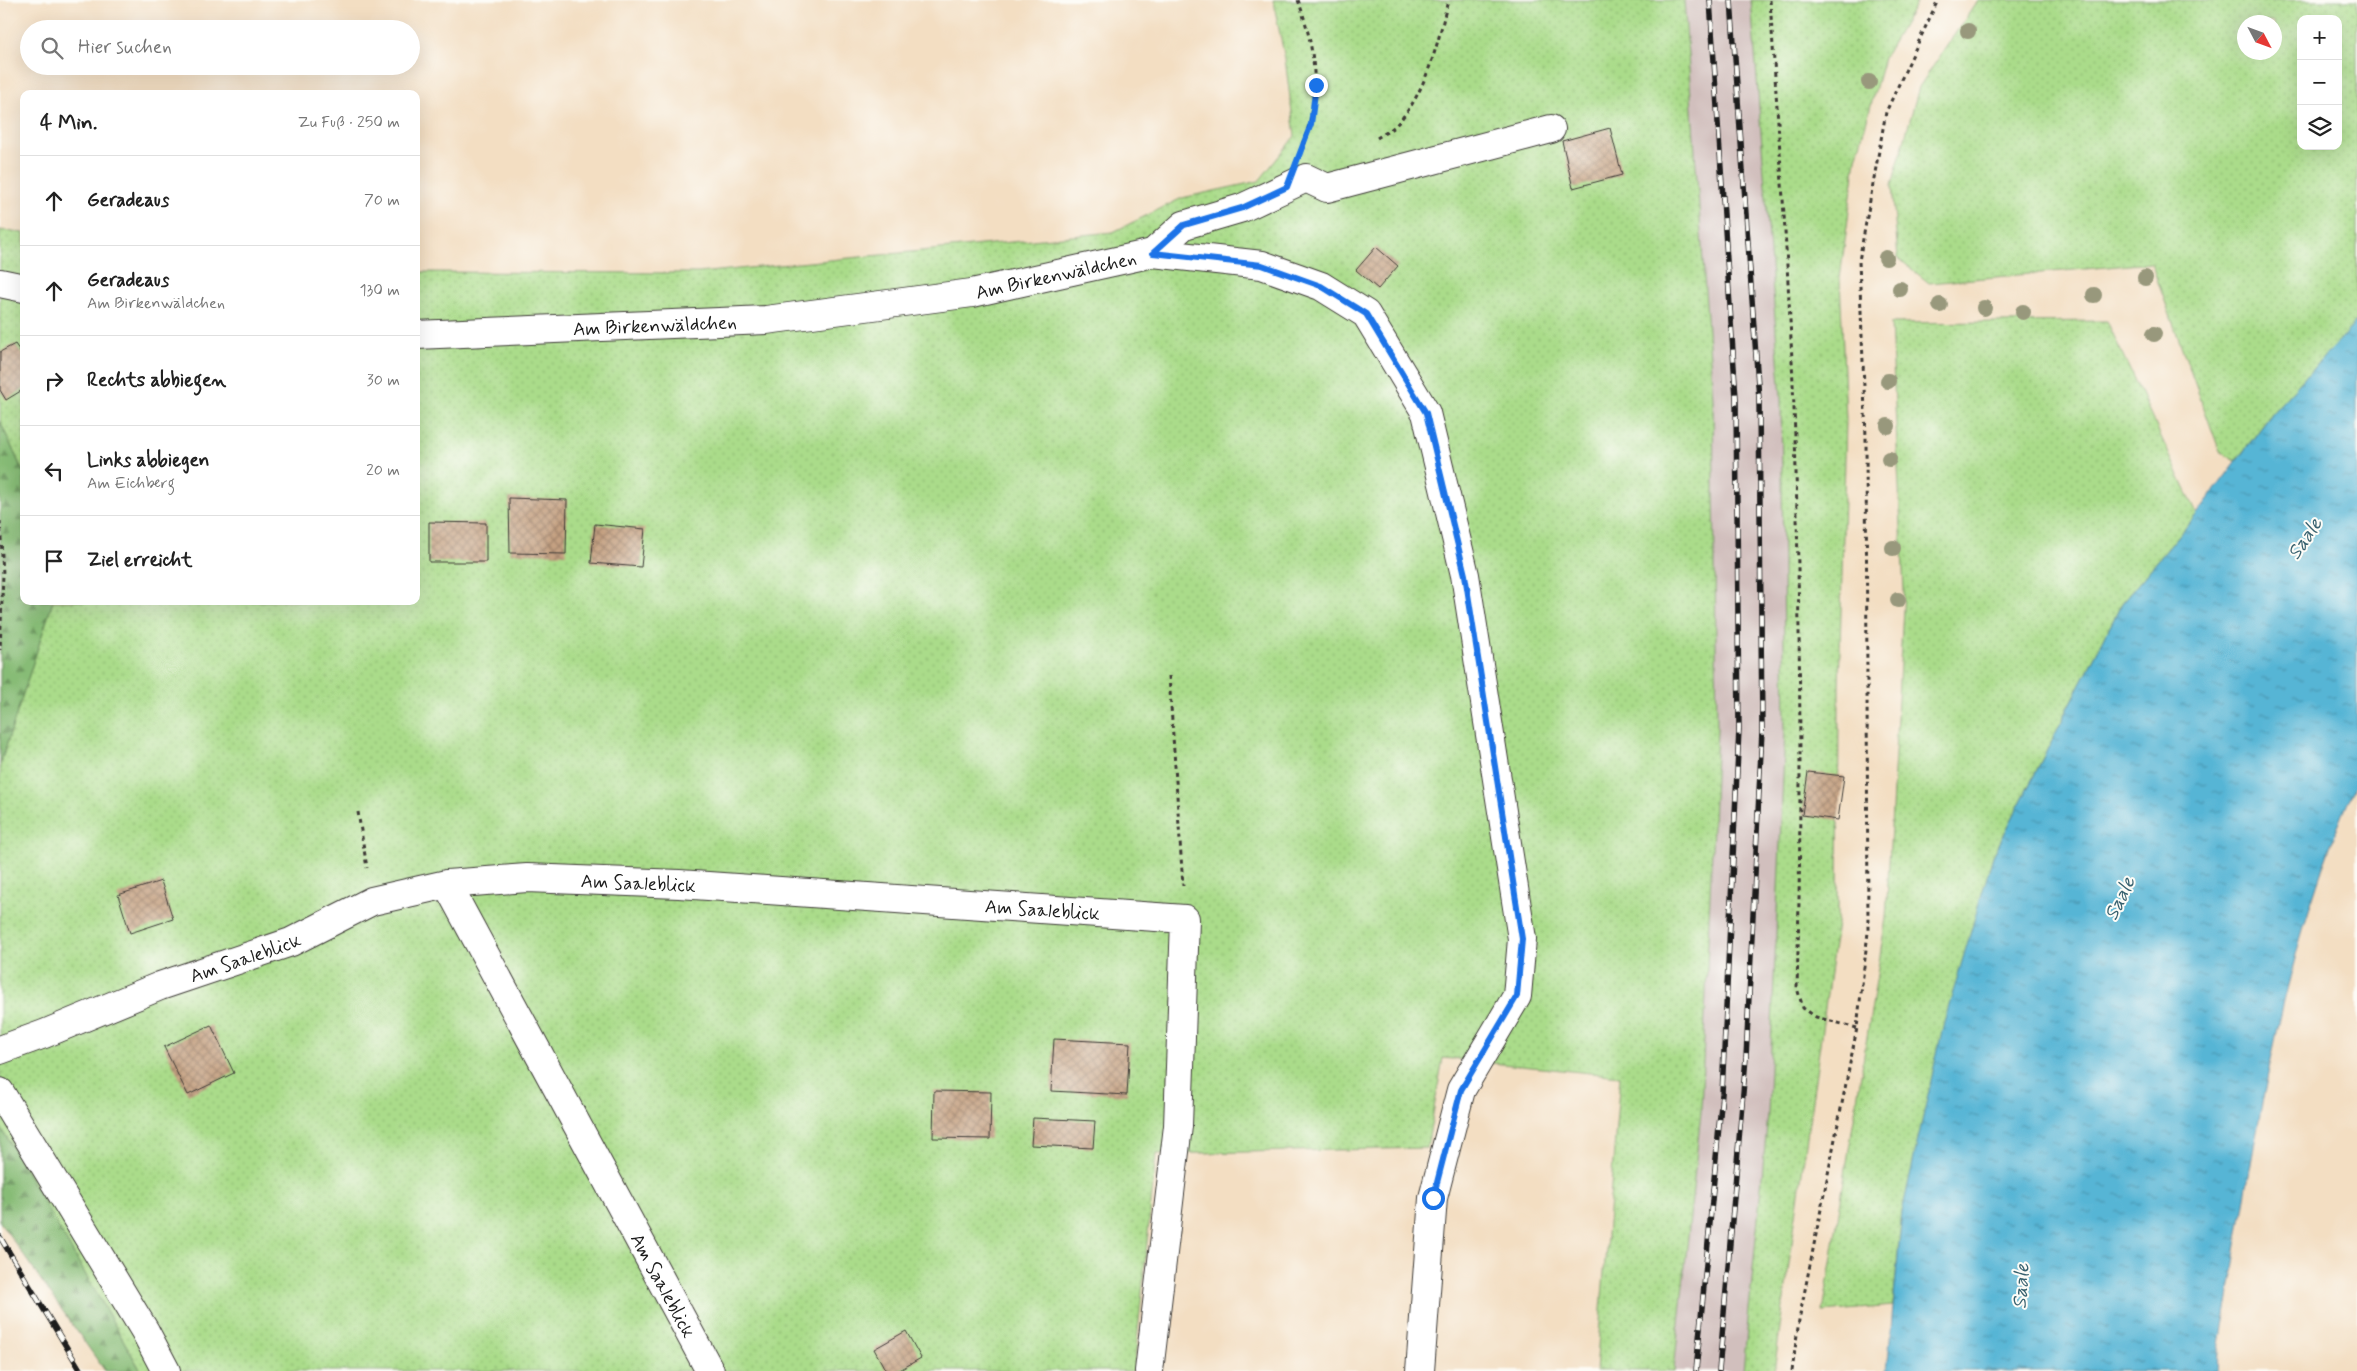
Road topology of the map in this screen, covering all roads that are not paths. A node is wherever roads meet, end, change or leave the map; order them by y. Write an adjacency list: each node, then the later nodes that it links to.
1 (1551, 129): 2 (street)
2 (1153, 253): 5 (street, Am Birkenwäldchen); 12 (street, Am Birkenwäldchen)
3 (0, 284): 4 (street)
4 (20, 287)
5 (420, 335)
6 (447, 884): 7 (street, Am Saaleblick); 10 (street, Am Saaleblick); 11 (street, Am Saaleblick)
7 (0, 1050)
8 (0, 1092): 9 (street)
9 (166, 1371)
10 (710, 1371)
11 (1149, 1371)
12 (1420, 1371)

